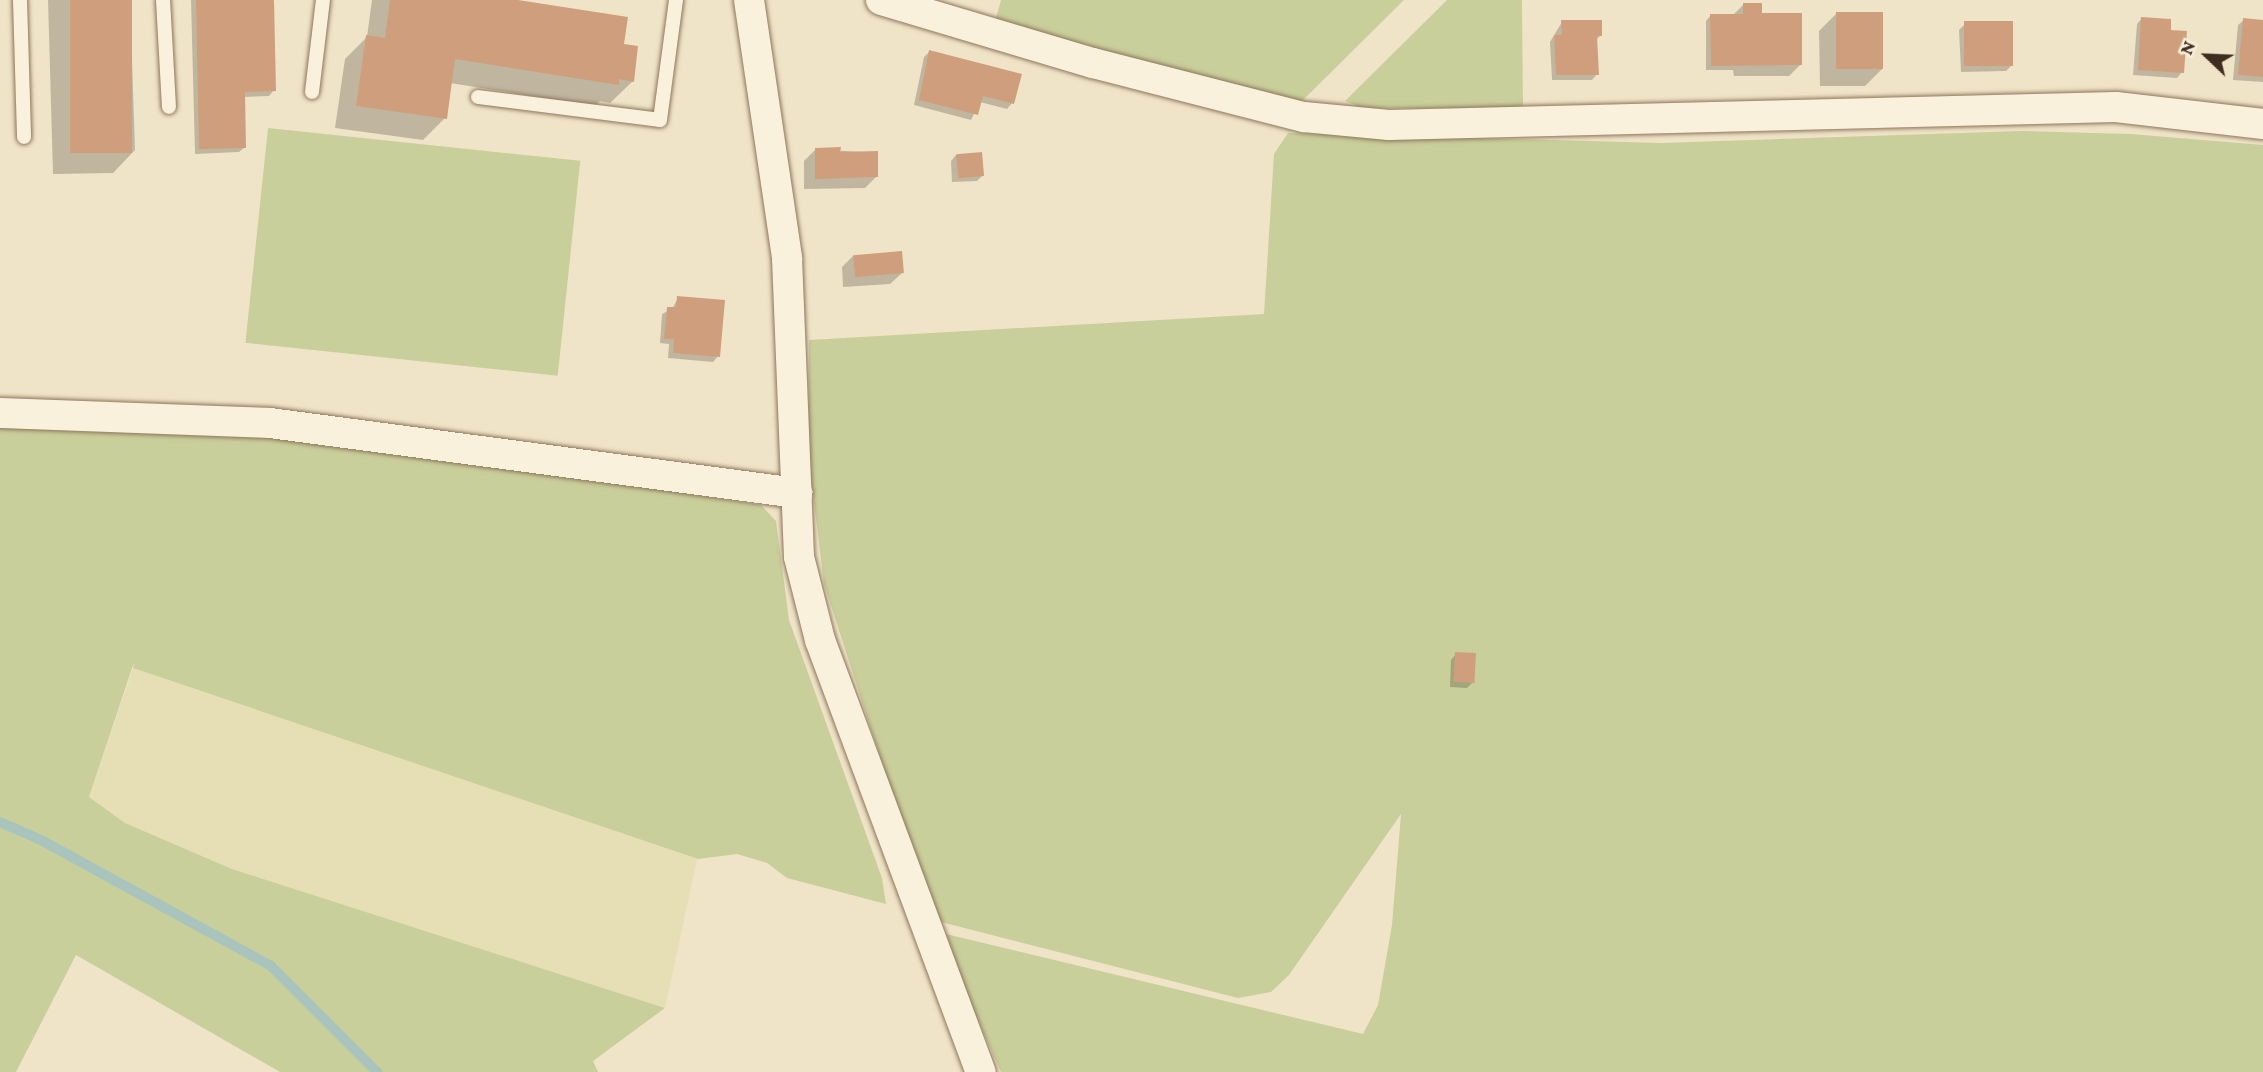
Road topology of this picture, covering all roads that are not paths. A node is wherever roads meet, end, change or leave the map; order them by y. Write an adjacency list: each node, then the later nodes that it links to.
1 (20, 0): 11 (lane)
2 (163, 0): 9 (lane)
3 (323, 0): 7 (lane)
4 (676, 0): 8 (lane)
5 (750, 0): 13 (street)
6 (881, 0): 10 (street)
7 (312, 92)
8 (478, 97)
9 (169, 107)
10 (2263, 124)
11 (24, 137)
12 (0, 413): 13 (street)
13 (797, 493): 14 (street)
14 (981, 1072)

